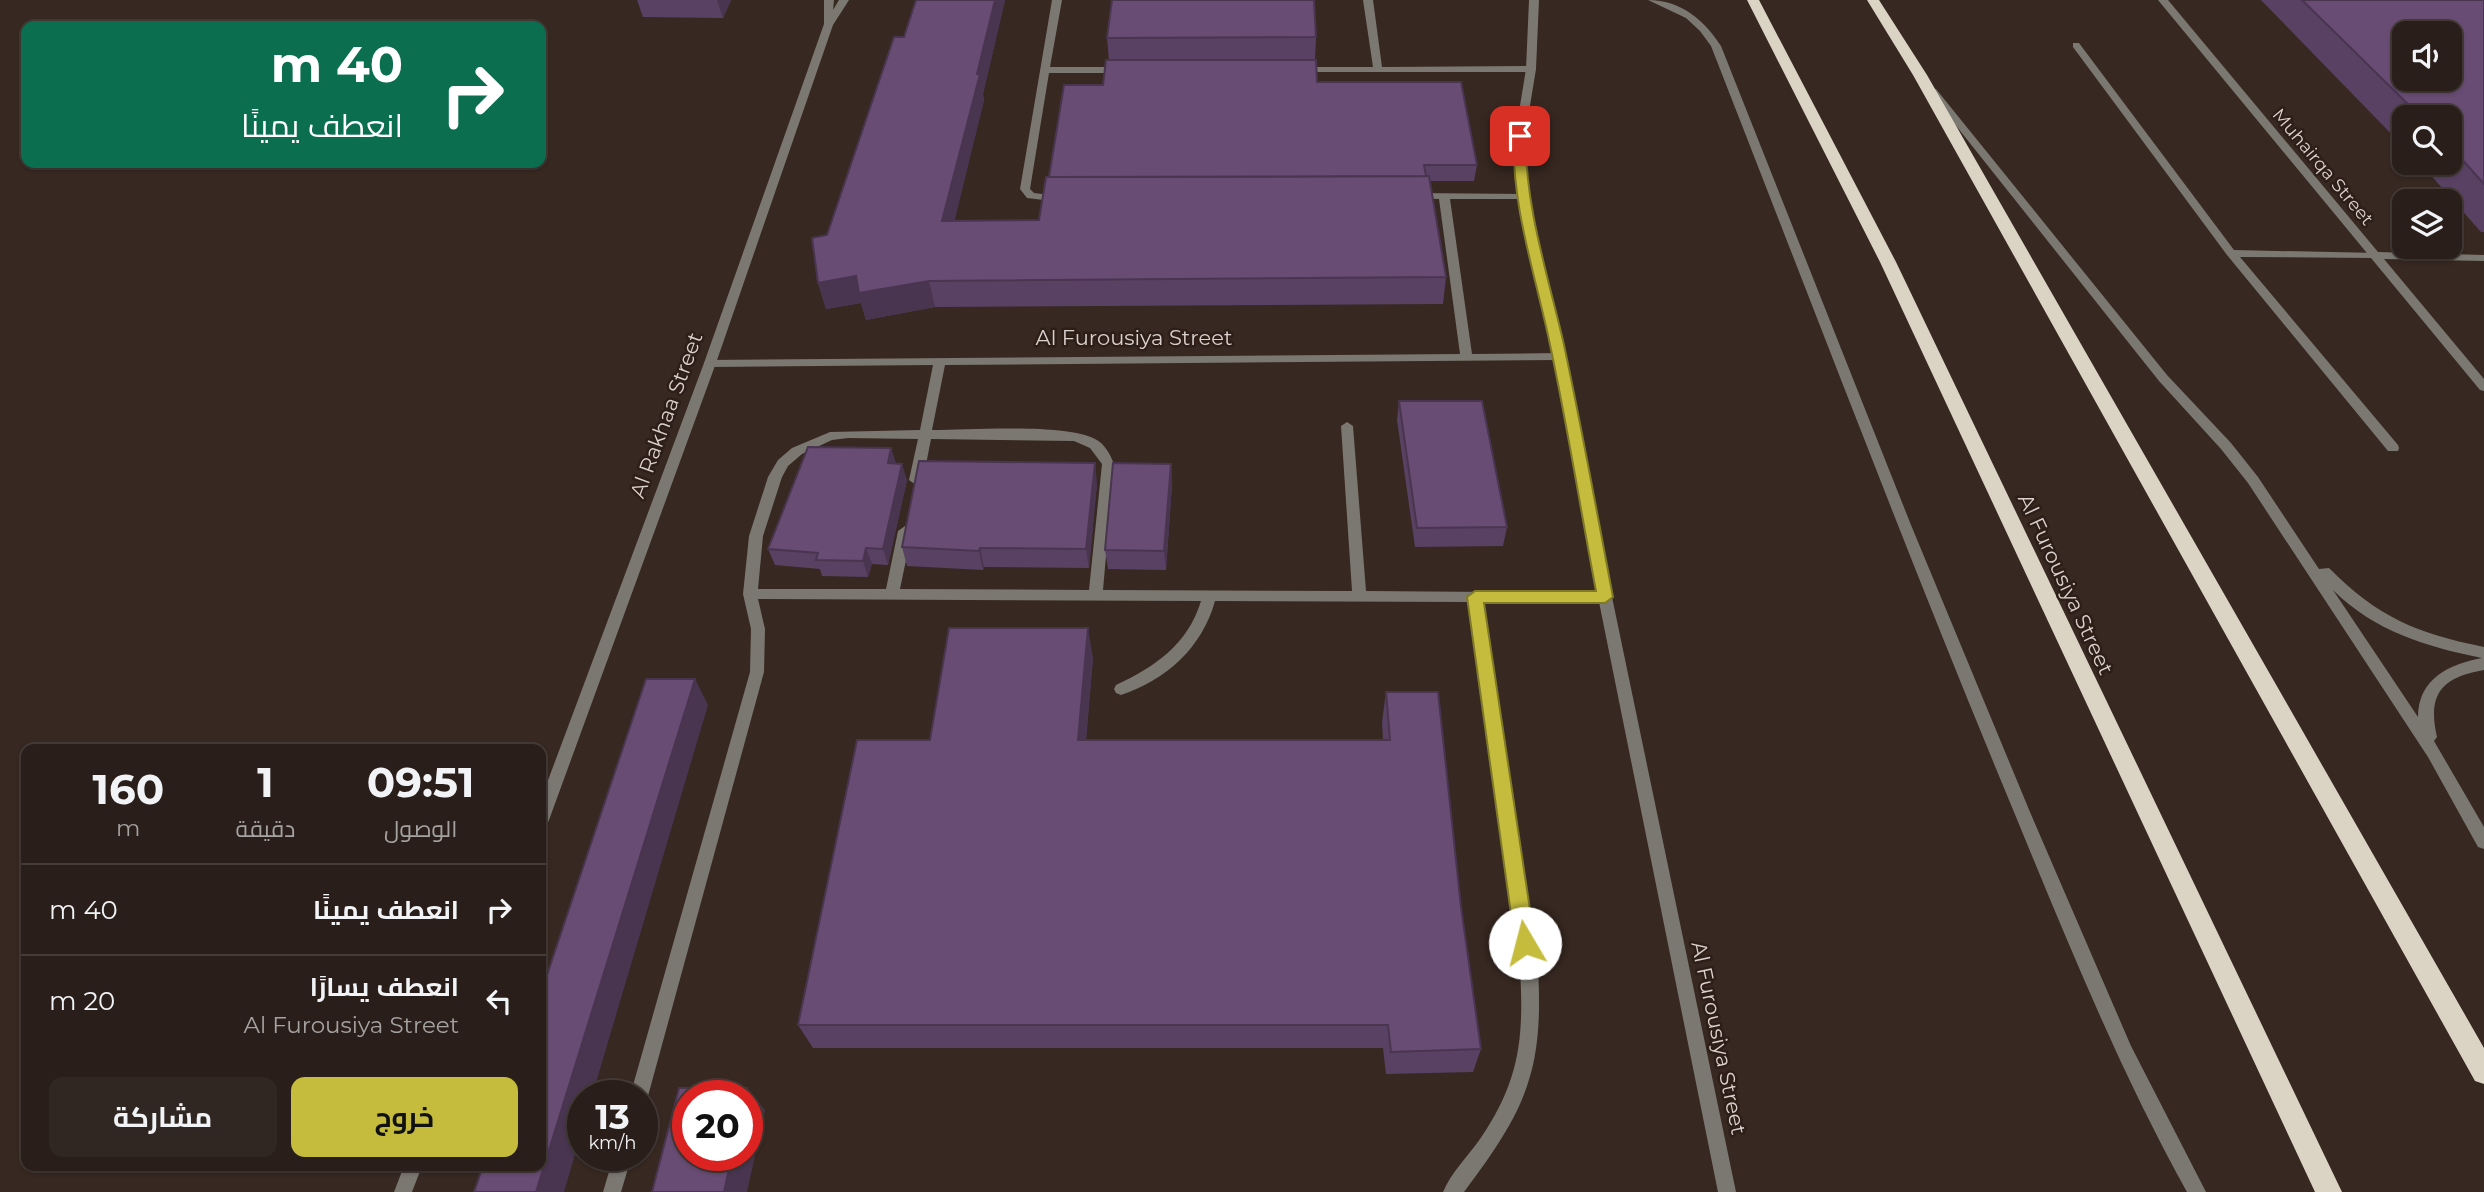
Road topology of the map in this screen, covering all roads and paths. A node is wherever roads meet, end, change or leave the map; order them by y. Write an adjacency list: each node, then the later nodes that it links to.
1 (829, 0): 10 (street, Al Rakhaa Street)
2 (844, 0): 10 (street, Al Rakhaa Street)
3 (1057, 0): 15 (street)
4 (1368, 0): 13 (street)
5 (1534, 0): 14 (street, Al Furousiya Street)
6 (1653, 0): 57 (street)
7 (1753, 0): 58 (highway, Al Furousiya Street)
8 (1873, 0): 17 (highway)
9 (2163, 0): 23 (street, Muhairqa Street)
10 (828, 25): 28 (street, Al Rakhaa Street)
11 (2076, 45): 22 (street)
12 (1281, 69): 13 (street)
13 (1378, 69): 14 (street)
14 (1531, 69): 19 (street, Al Furousiya Street)
15 (1046, 70): 16 (street); 21 (street)
16 (1129, 70)
17 (1920, 75): 35 (street); 49 (highway)
18 (1444, 196): 19 (street); 20 (street); 26 (street)
19 (1524, 196): 25 (street, Al Furousiya Street)
20 (1403, 197)
21 (1076, 199)
22 (2231, 253): 23 (street); 32 (street)
23 (2374, 255): 24 (street); 29 (street, Muhairqa Street)
24 (2484, 258)
25 (1559, 357): 26 (street, Al Furousiya Street); 42 (street, Al Furousiya Street)
26 (1467, 358): 27 (street, Al Furousiya Street)
27 (940, 361): 28 (street, Al Furousiya Street); 31 (street)
28 (710, 363): 47 (street, Al Rakhaa Street)
29 (2484, 387)
30 (1347, 426): 40 (street)
31 (926, 436): 33 (street); 36 (street); 38 (street)
32 (2393, 448)
33 (914, 489)
34 (909, 515): 37 (street)
35 (2297, 544): 43 (street); 46 (street)
36 (750, 594): 37 (street); 50 (street)
37 (892, 595): 38 (street)
38 (1095, 596): 39 (street)
39 (1209, 596): 40 (street); 45 (street)
40 (1359, 596): 41 (street)
41 (1475, 597): 42 (street); 55 (street)
42 (1605, 597): 56 (street, Al Furousiya Street)
43 (2484, 653)
44 (2484, 664): 46 (street)
45 (1121, 689)
46 (2433, 751): 48 (street)
47 (546, 806)
48 (2484, 842)
49 (2484, 1072)
50 (643, 1080)
51 (411, 1171): 53 (street)
52 (618, 1171): 54 (street)
53 (403, 1192)
54 (612, 1192)
55 (1452, 1192)
56 (1727, 1192)
57 (2197, 1192)
58 (2329, 1192)

